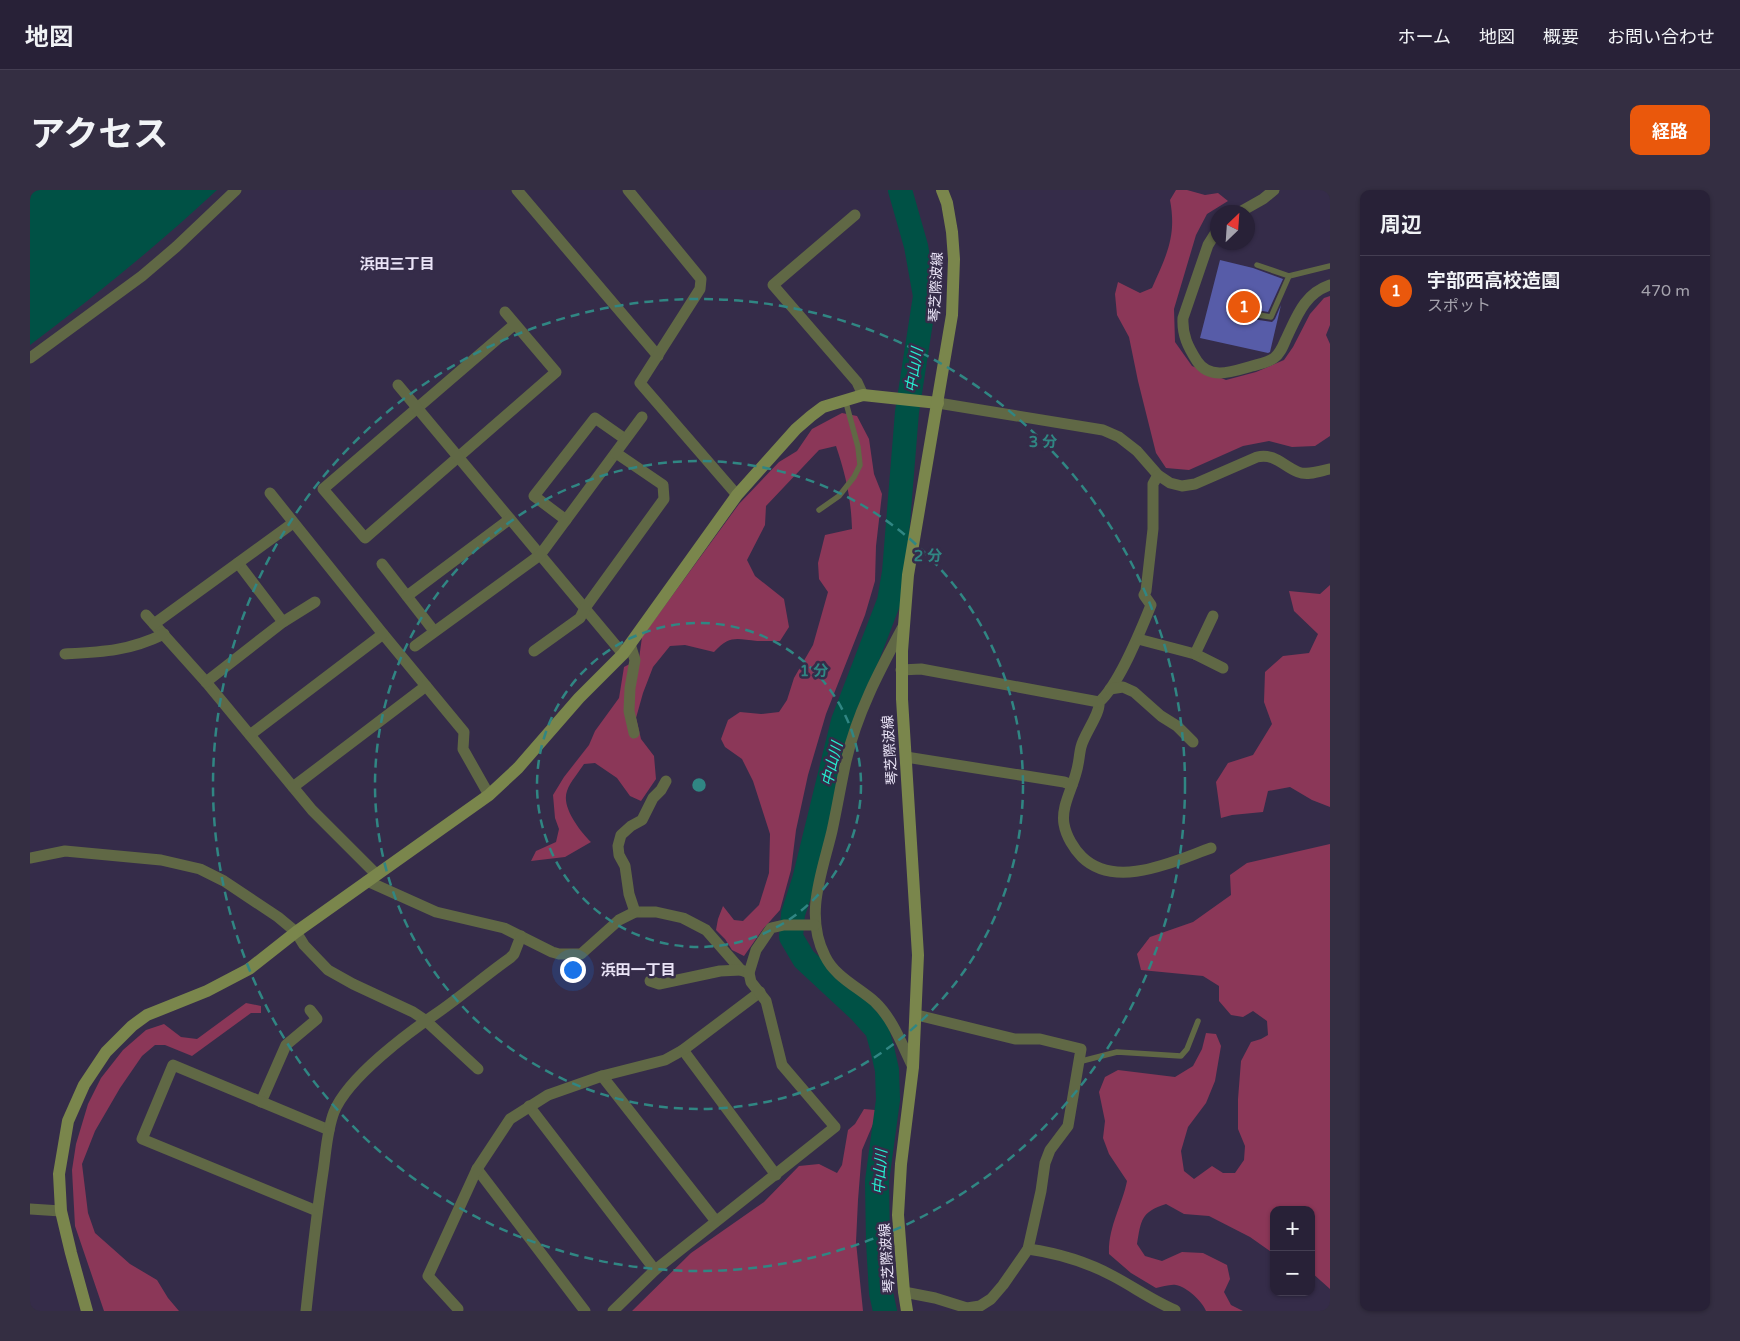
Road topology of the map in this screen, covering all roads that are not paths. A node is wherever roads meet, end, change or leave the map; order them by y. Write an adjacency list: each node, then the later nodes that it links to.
1 (236, 190): 17 (street)
2 (516, 190): 16 (street)
3 (628, 190): 16 (street)
4 (942, 190): 21 (street, 琴芝際波線)
5 (1274, 190): 6 (street)
6 (1252, 205)
7 (854, 215): 19 (street)
8 (1210, 242): 12 (street)
9 (1257, 264): 11 (lane)
10 (1330, 266): 11 (lane)
11 (1289, 276): 14 (lane)
12 (1330, 285)
13 (505, 312): 15 (street)
14 (1240, 312)
15 (515, 324): 22 (street); 26 (street)
16 (658, 356): 30 (street)
17 (30, 358)
18 (398, 385): 22 (street)
19 (863, 395): 20 (street); 21 (street)
20 (845, 399): 30 (street); 31 (lane)
21 (938, 403): 28 (street); 45 (street, 琴芝際波線)
22 (418, 408): 26 (street); 26 (street)
23 (642, 417): 24 (street)
24 (626, 439): 25 (street); 33 (street)
25 (616, 453): 33 (street); 40 (street)
26 (459, 458): 32 (street)
27 (1330, 469): 28 (street)
28 (1158, 475): 49 (street)
29 (270, 493): 34 (street)
30 (737, 494): 51 (street)
31 (819, 510)
32 (510, 519): 35 (street); 38 (street)
33 (566, 520): 35 (street)
34 (293, 523): 36 (street); 48 (street)
35 (540, 555): 40 (street); 46 (street)
36 (238, 563): 43 (street); 44 (street)
37 (382, 564): 38 (street)
38 (407, 596): 46 (street)
39 (315, 602): 43 (street)
40 (585, 608): 51 (street); 52 (street)
41 (146, 615): 44 (street)
42 (1213, 616): 54 (street)
43 (282, 622): 57 (street)
44 (154, 624): 47 (street)
45 (904, 625): 56 (street, 琴芝際波線); 73 (street)
46 (434, 631): 50 (street)
47 (164, 634): 53 (street); 57 (street)
48 (383, 634): 58 (street); 62 (street)
49 (1138, 639): 54 (street); 59 (street)
50 (415, 646)
51 (627, 649): 61 (street); 68 (street)
52 (534, 651)
53 (65, 654)
54 (1195, 654): 55 (street)
55 (1223, 668)
56 (901, 670): 60 (street); 64 (street, 琴芝際波線)
57 (206, 682): 62 (street)
58 (426, 686): 67 (street); 68 (street)
59 (1110, 689): 60 (street); 63 (street)
60 (1099, 702): 66 (street)
61 (634, 734)
62 (250, 735): 67 (street)
63 (1193, 742)
64 (906, 757): 66 (street); 80 (street, 琴芝際波線)
65 (666, 781): 72 (street)
66 (1072, 785): 69 (street)
67 (293, 787): 71 (street)
68 (489, 795): 71 (street)
69 (1211, 848)
70 (30, 858): 74 (street)
71 (372, 878): 74 (street); 75 (street)
72 (635, 912): 75 (street); 76 (street)
73 (815, 925): 76 (street); 85 (street)
74 (296, 932): 81 (street); 94 (street)
75 (521, 936): 81 (street)
76 (745, 972): 77 (street); 78 (street)
77 (650, 981)
78 (760, 992): 83 (street); 92 (street)
79 (310, 1010): 88 (street)
80 (916, 1015): 84 (street); 85 (street, 琴芝際波線)
81 (425, 1020): 86 (street); 90 (street)
82 (1198, 1021): 84 (lane)
83 (683, 1050): 87 (street); 92 (street)
84 (1078, 1062): 97 (street)
85 (913, 1067): 99 (street, 琴芝際波線)
86 (478, 1069)
87 (602, 1076): 89 (street); 96 (street)
88 (261, 1102): 90 (street); 95 (street)
89 (530, 1106): 91 (street); 98 (street)
90 (329, 1130): 95 (street)
91 (476, 1169): 100 (street); 104 (street)
92 (776, 1175): 96 (street)
93 (30, 1209): 94 (street)
94 (61, 1211): 102 (street)
95 (317, 1212): 103 (street)
96 (716, 1220): 98 (street)
97 (1028, 1249): 99 (street); 101 (street)
98 (655, 1270): 105 (street)
99 (904, 1292): 106 (street, 琴芝際波線)
100 (458, 1309)
101 (1175, 1310)
102 (87, 1311)
103 (306, 1311)
104 (585, 1311)
105 (613, 1311)
106 (907, 1311)

